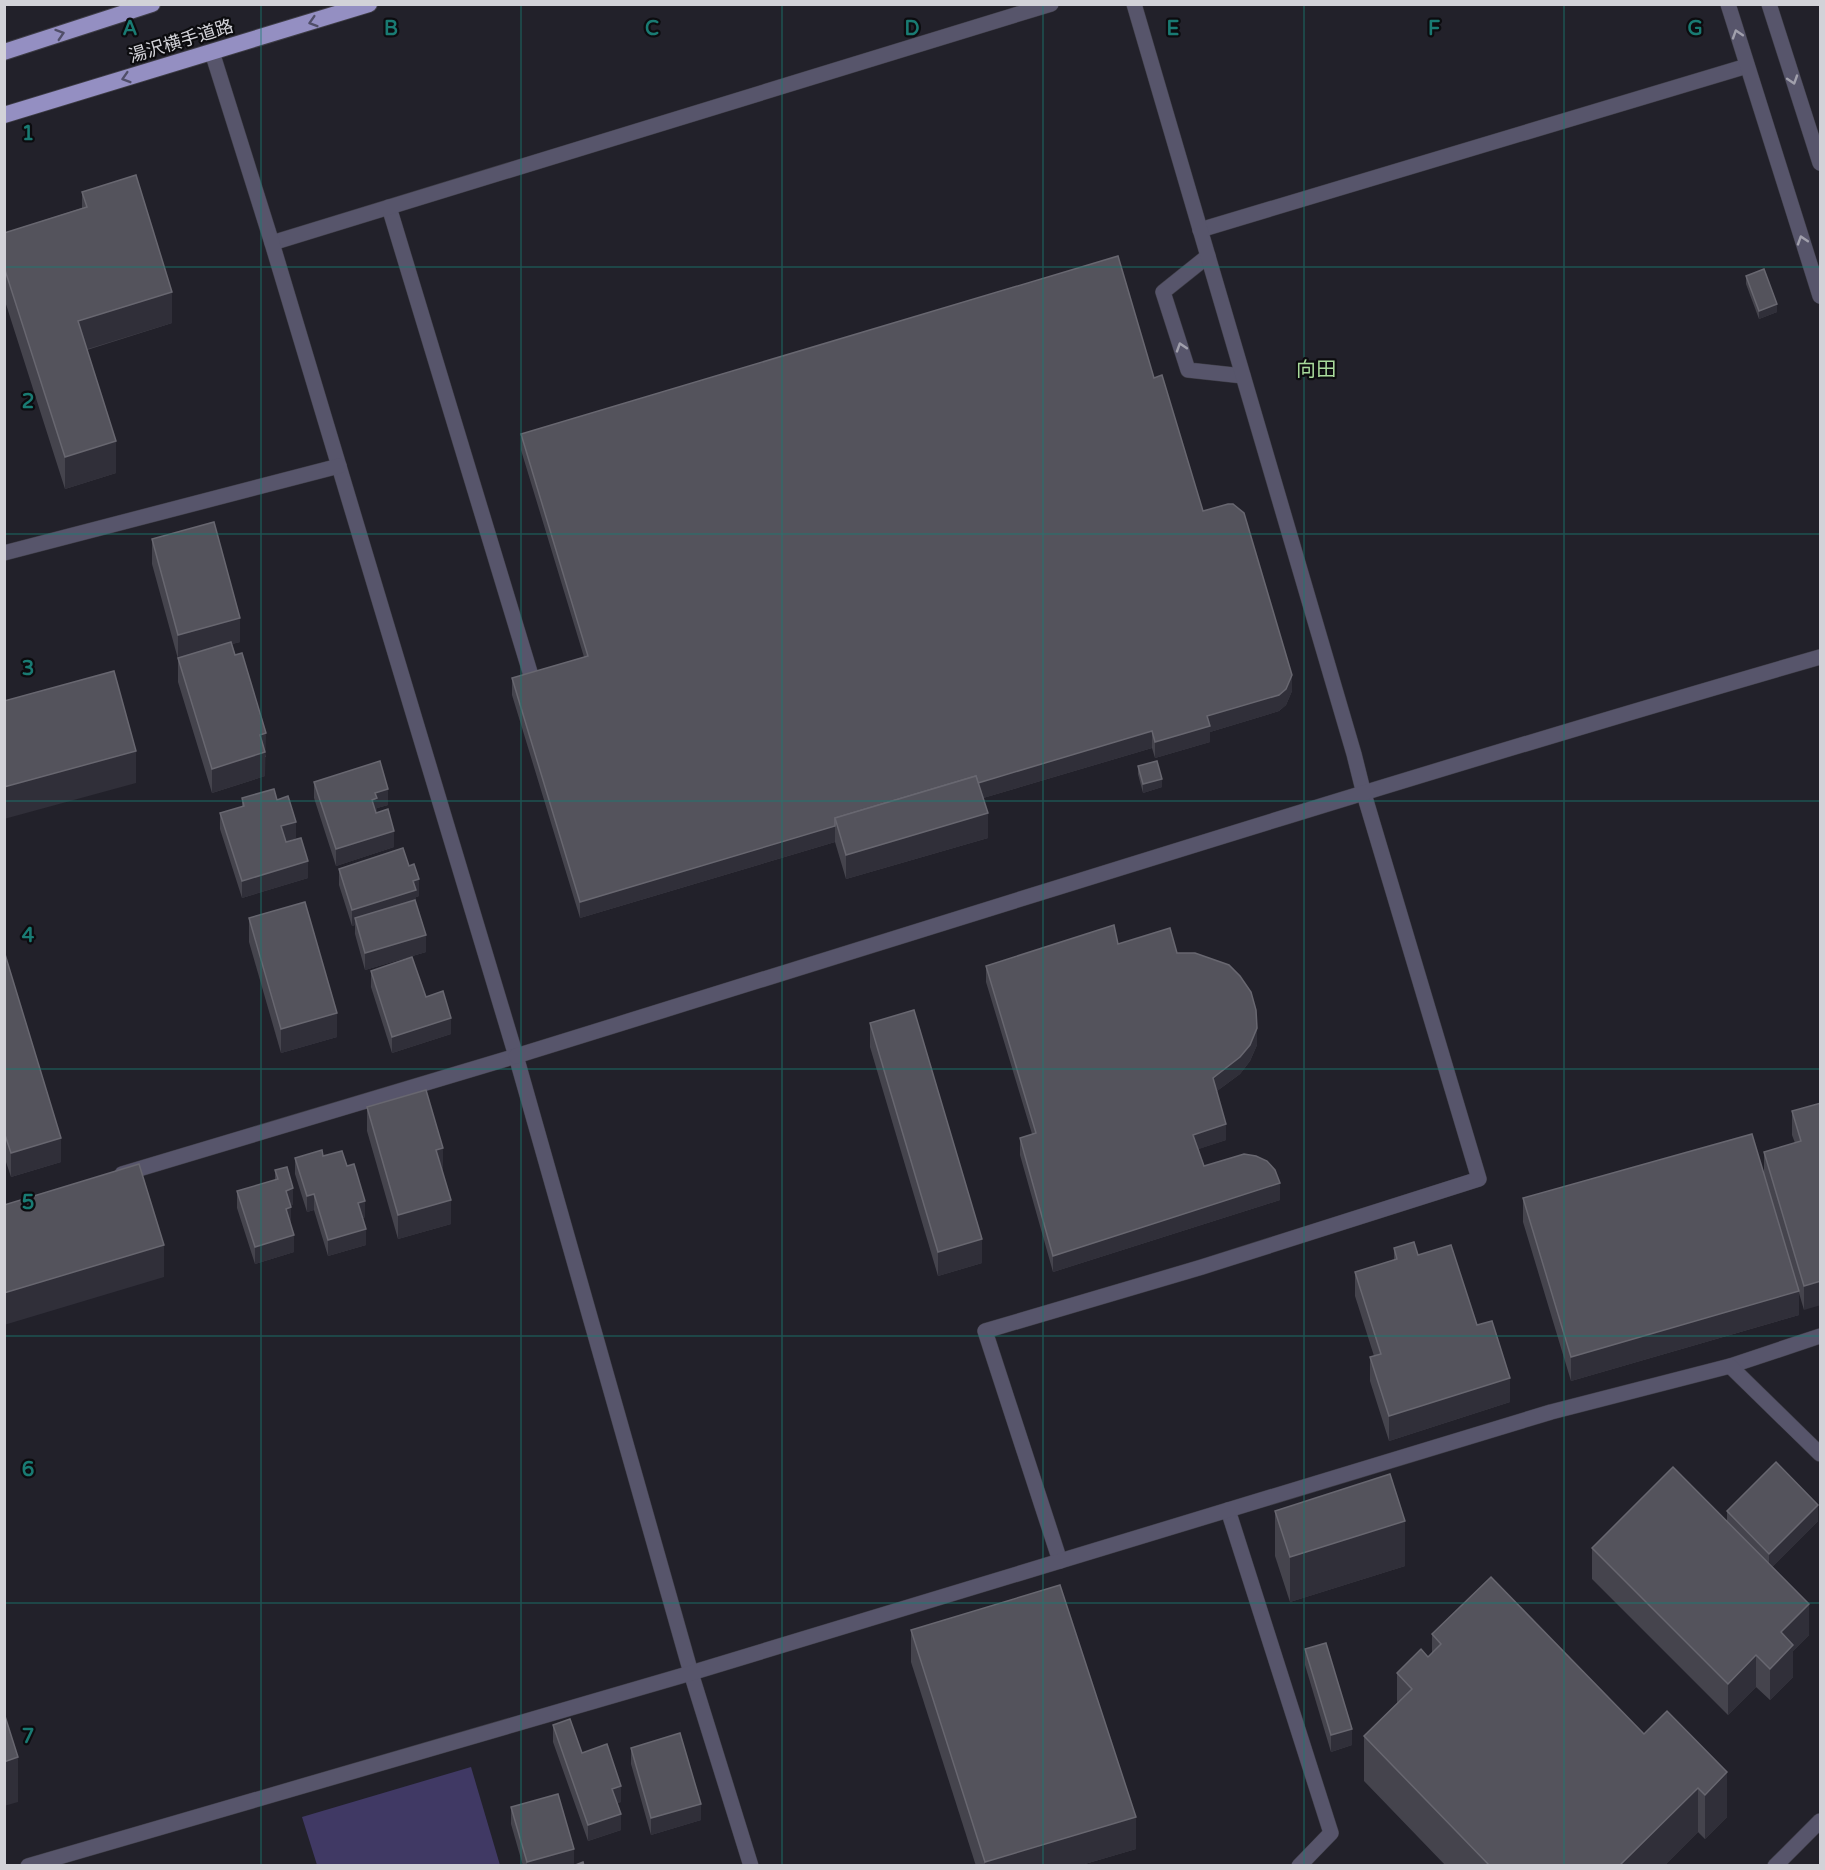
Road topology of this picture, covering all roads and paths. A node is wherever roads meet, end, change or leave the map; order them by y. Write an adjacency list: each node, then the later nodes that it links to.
1 (152, 4): 7 (highway, one-way to 1)
2 (369, 4): 8 (highway, 湯沢横手道路, one-way to 8)
3 (1051, 4): 12 (street)
4 (1134, 4): 13 (street)
5 (1728, 4): 9 (street, one-way to 5)
6 (1769, 4): 11 (street, one-way to 11)
7 (4, 52)
8 (212, 52): 10 (highway, 湯沢横手道路, one-way to 10); 14 (street)
9 (1747, 66): 13 (street); 16 (street, one-way to 9)
10 (4, 115)
11 (1821, 163)
12 (389, 207): 14 (street); 21 (street)
13 (1200, 230): 15 (street)
14 (272, 243): 18 (street)
15 (1208, 256): 17 (street); 17 (street, one-way to 15)
16 (1821, 296)
17 (1243, 376): 22 (street)
18 (339, 466): 19 (street); 23 (street)
19 (4, 553)
20 (1821, 657): 22 (street)
21 (540, 707)
22 (1364, 794): 23 (street); 29 (street)
23 (516, 1056): 24 (street); 30 (street)
24 (105, 1179)
25 (1821, 1336): 26 (street)
26 (1730, 1366): 27 (street); 28 (street)
27 (1821, 1454)
28 (1228, 1510): 29 (street); 34 (street)
29 (1060, 1561): 30 (street)
30 (691, 1674): 32 (street); 33 (street)
31 (1821, 1821): 35 (street)
32 (28, 1866)
33 (751, 1866)
34 (1299, 1866)
35 (1775, 1866)

